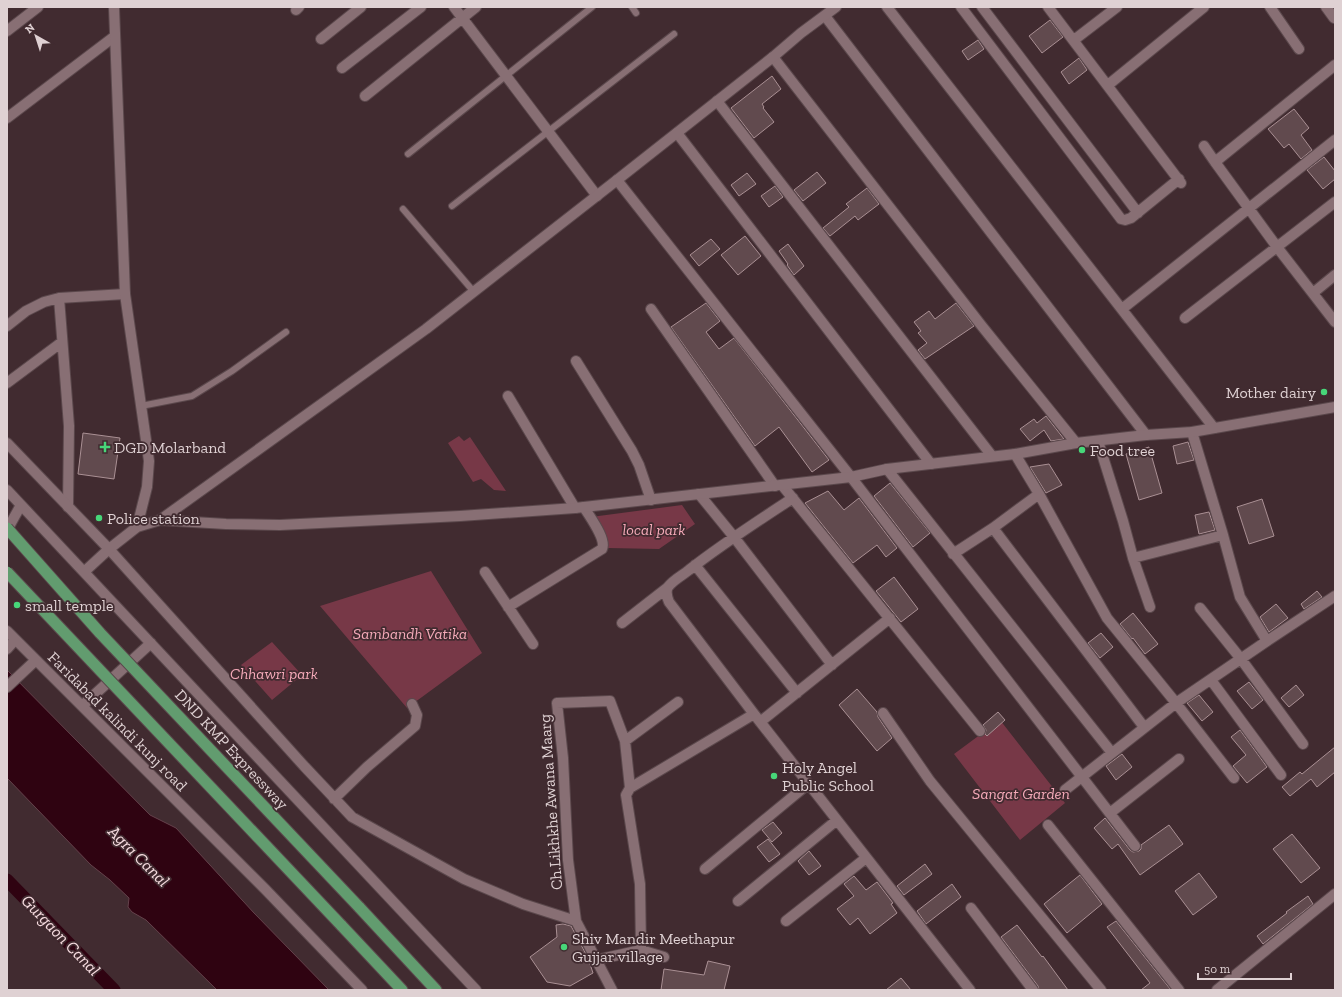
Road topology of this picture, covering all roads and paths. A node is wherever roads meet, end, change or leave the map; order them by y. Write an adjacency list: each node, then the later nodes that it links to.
1 (38, 7): 22 (street)
2 (114, 7): 24 (street)
3 (361, 7): 25 (street)
4 (421, 7): 30 (street)
5 (454, 7): 20 (street)
6 (476, 7): 20 (street)
7 (592, 7): 31 (lane)
8 (632, 7): 18 (lane)
9 (836, 7): 19 (street)
10 (887, 7): 56 (street)
11 (961, 7): 48 (street)
12 (982, 7): 48 (street)
13 (1048, 7): 26 (street)
14 (1117, 7): 26 (street)
15 (1204, 7): 32 (street)
16 (1270, 7): 27 (street)
17 (1326, 7): 21 (street)
18 (636, 13)
19 (825, 16): 28 (street); 69 (street)
20 (462, 18): 31 (street); 33 (street)
21 (1334, 18)
22 (7, 31)
23 (674, 34): 36 (lane)
24 (116, 36): 35 (street); 53 (street)
25 (320, 39)
26 (1074, 40): 32 (street)
27 (1300, 49)
28 (773, 57): 34 (street); 72 (street)
29 (1335, 65): 41 (street)
30 (342, 68)
31 (506, 76): 36 (street); 40 (lane)
32 (1108, 85): 48 (street)
33 (365, 96)
34 (718, 101): 37 (street); 74 (street)
35 (7, 118)
36 (548, 131): 43 (street); 45 (lane)
37 (677, 133): 42 (street); 75 (street)
38 (1335, 140): 46 (street)
39 (1204, 146): 41 (street)
40 (408, 154)
41 (1215, 162): 46 (street)
42 (618, 180): 43 (street); 77 (street)
43 (597, 196): 51 (street)
44 (1335, 202): 49 (street)
45 (452, 206)
46 (1248, 208): 49 (street); 56 (street)
47 (403, 210): 51 (lane)
48 (1138, 213)
49 (1277, 247): 52 (street); 57 (street)
50 (1335, 275): 52 (street)
51 (474, 292): 87 (street)
52 (1313, 293): 58 (street)
53 (125, 294): 54 (street); 65 (street)
54 (59, 298): 59 (street); 61 (street)
55 (651, 309): 78 (street)
56 (1122, 309): 67 (street)
57 (1186, 318)
58 (1335, 322)
59 (7, 326)
60 (286, 332): 65 (lane)
61 (62, 342): 63 (street); 85 (street)
62 (576, 361): 83 (street)
63 (7, 382)
64 (508, 396): 86 (street)
65 (141, 406): 88 (street)
66 (1335, 407): 67 (street)
67 (1214, 428): 68 (street)
68 (1192, 432): 69 (street); 91 (street)
69 (1146, 435): 70 (street)
70 (1098, 441): 72 (street); 95 (street)
71 (7, 443): 85 (street)
72 (1076, 443): 73 (street)
73 (1015, 454): 74 (street); 81 (street)
74 (992, 456): 75 (street)
75 (931, 464): 76 (street)
76 (887, 470): 77 (street); 94 (street)
77 (851, 477): 78 (street); 132 (street)
78 (779, 485): 80 (street); 82 (street)
79 (7, 490): 84 (street)
80 (699, 494): 83 (street); 92 (street)
81 (1039, 494): 89 (street); 120 (street)
82 (793, 498): 92 (street); 105 (street)
83 (651, 500): 86 (street)
84 (21, 505): 90 (street); 98 (street)
85 (68, 507): 93 (street)
86 (579, 508): 87 (street); 102 (street)
87 (160, 520): 88 (street)
88 (136, 527): 93 (street)
89 (993, 528): 94 (street); 125 (street)
90 (7, 529): 154 (highway, DND KMP Expressway, bridge)
91 (1223, 535): 95 (street); 109 (street)
92 (734, 537): 96 (street); 115 (street)
93 (109, 549): 98 (street); 137 (street)
94 (954, 554): 129 (street)
95 (1133, 558): 103 (street)
96 (695, 565): 100 (street); 118 (street)
97 (7, 572): 153 (highway, bridge)
98 (84, 572): 110 (street)
99 (485, 572): 102 (street)
100 (667, 588): 106 (street); 124 (street)
101 (1335, 596): 109 (street)
102 (508, 607): 111 (street)
103 (1150, 607)
104 (1200, 608): 113 (street)
105 (890, 618): 115 (street); 126 (street)
106 (622, 623)
107 (7, 631): 108 (street, Faridabad kalindi kunj road)
108 (15, 640): 112 (street); 114 (street, Faridabad kalindi kunj road)
109 (1267, 641): 113 (street)
110 (151, 643): 122 (street); 155 (street)
111 (533, 644)
112 (7, 649)
113 (1241, 659): 116 (street); 128 (street)
114 (36, 660): 117 (street); 122 (street, Faridabad kalindi kunj road)
115 (832, 665): 118 (street)
116 (1211, 680): 120 (street); 131 (street)
117 (7, 687)
118 (797, 693): 124 (street)
119 (678, 702): 127 (street)
120 (1176, 703): 125 (street); 133 (street)
121 (412, 704): 137 (street)
122 (82, 706): 152 (street, Faridabad kalindi kunj road)
123 (883, 713): 159 (street)
124 (757, 718): 134 (street); 135 (street)
125 (1144, 728): 129 (street)
126 (980, 731)
127 (625, 741): 135 (street, Ch.Likhkhe Awana Maarg); 147 (street, Ch.Likhkhe Awana Maarg)
128 (1303, 744)
129 (1112, 753): 132 (street)
130 (1178, 759): 138 (street)
131 (1281, 775)
132 (1082, 776): 136 (street); 138 (street)
133 (1234, 778)
134 (808, 784): 139 (street); 143 (street)
135 (630, 788): 149 (street, Ch.Likhkhe Awana Maarg)
136 (1065, 790)
137 (334, 799): 147 (street)
138 (1110, 813): 141 (street)
139 (837, 820): 142 (street); 145 (street)
140 (1048, 825): 160 (street)
141 (1135, 846)
142 (866, 858): 148 (street); 157 (street)
143 (705, 869)
144 (1335, 894): 161 (street)
145 (738, 901)
146 (970, 908): 158 (street)
147 (576, 921): 151 (street)
148 (786, 921)
149 (641, 950): 150 (street); 151 (street)
150 (664, 957)
151 (596, 960): 156 (street)
152 (362, 990)
153 (402, 990)
154 (436, 990)
155 (476, 990)
156 (612, 990)
157 (970, 990)
158 (1033, 990)
159 (1101, 990)
160 (1179, 990)
161 (1217, 990)

